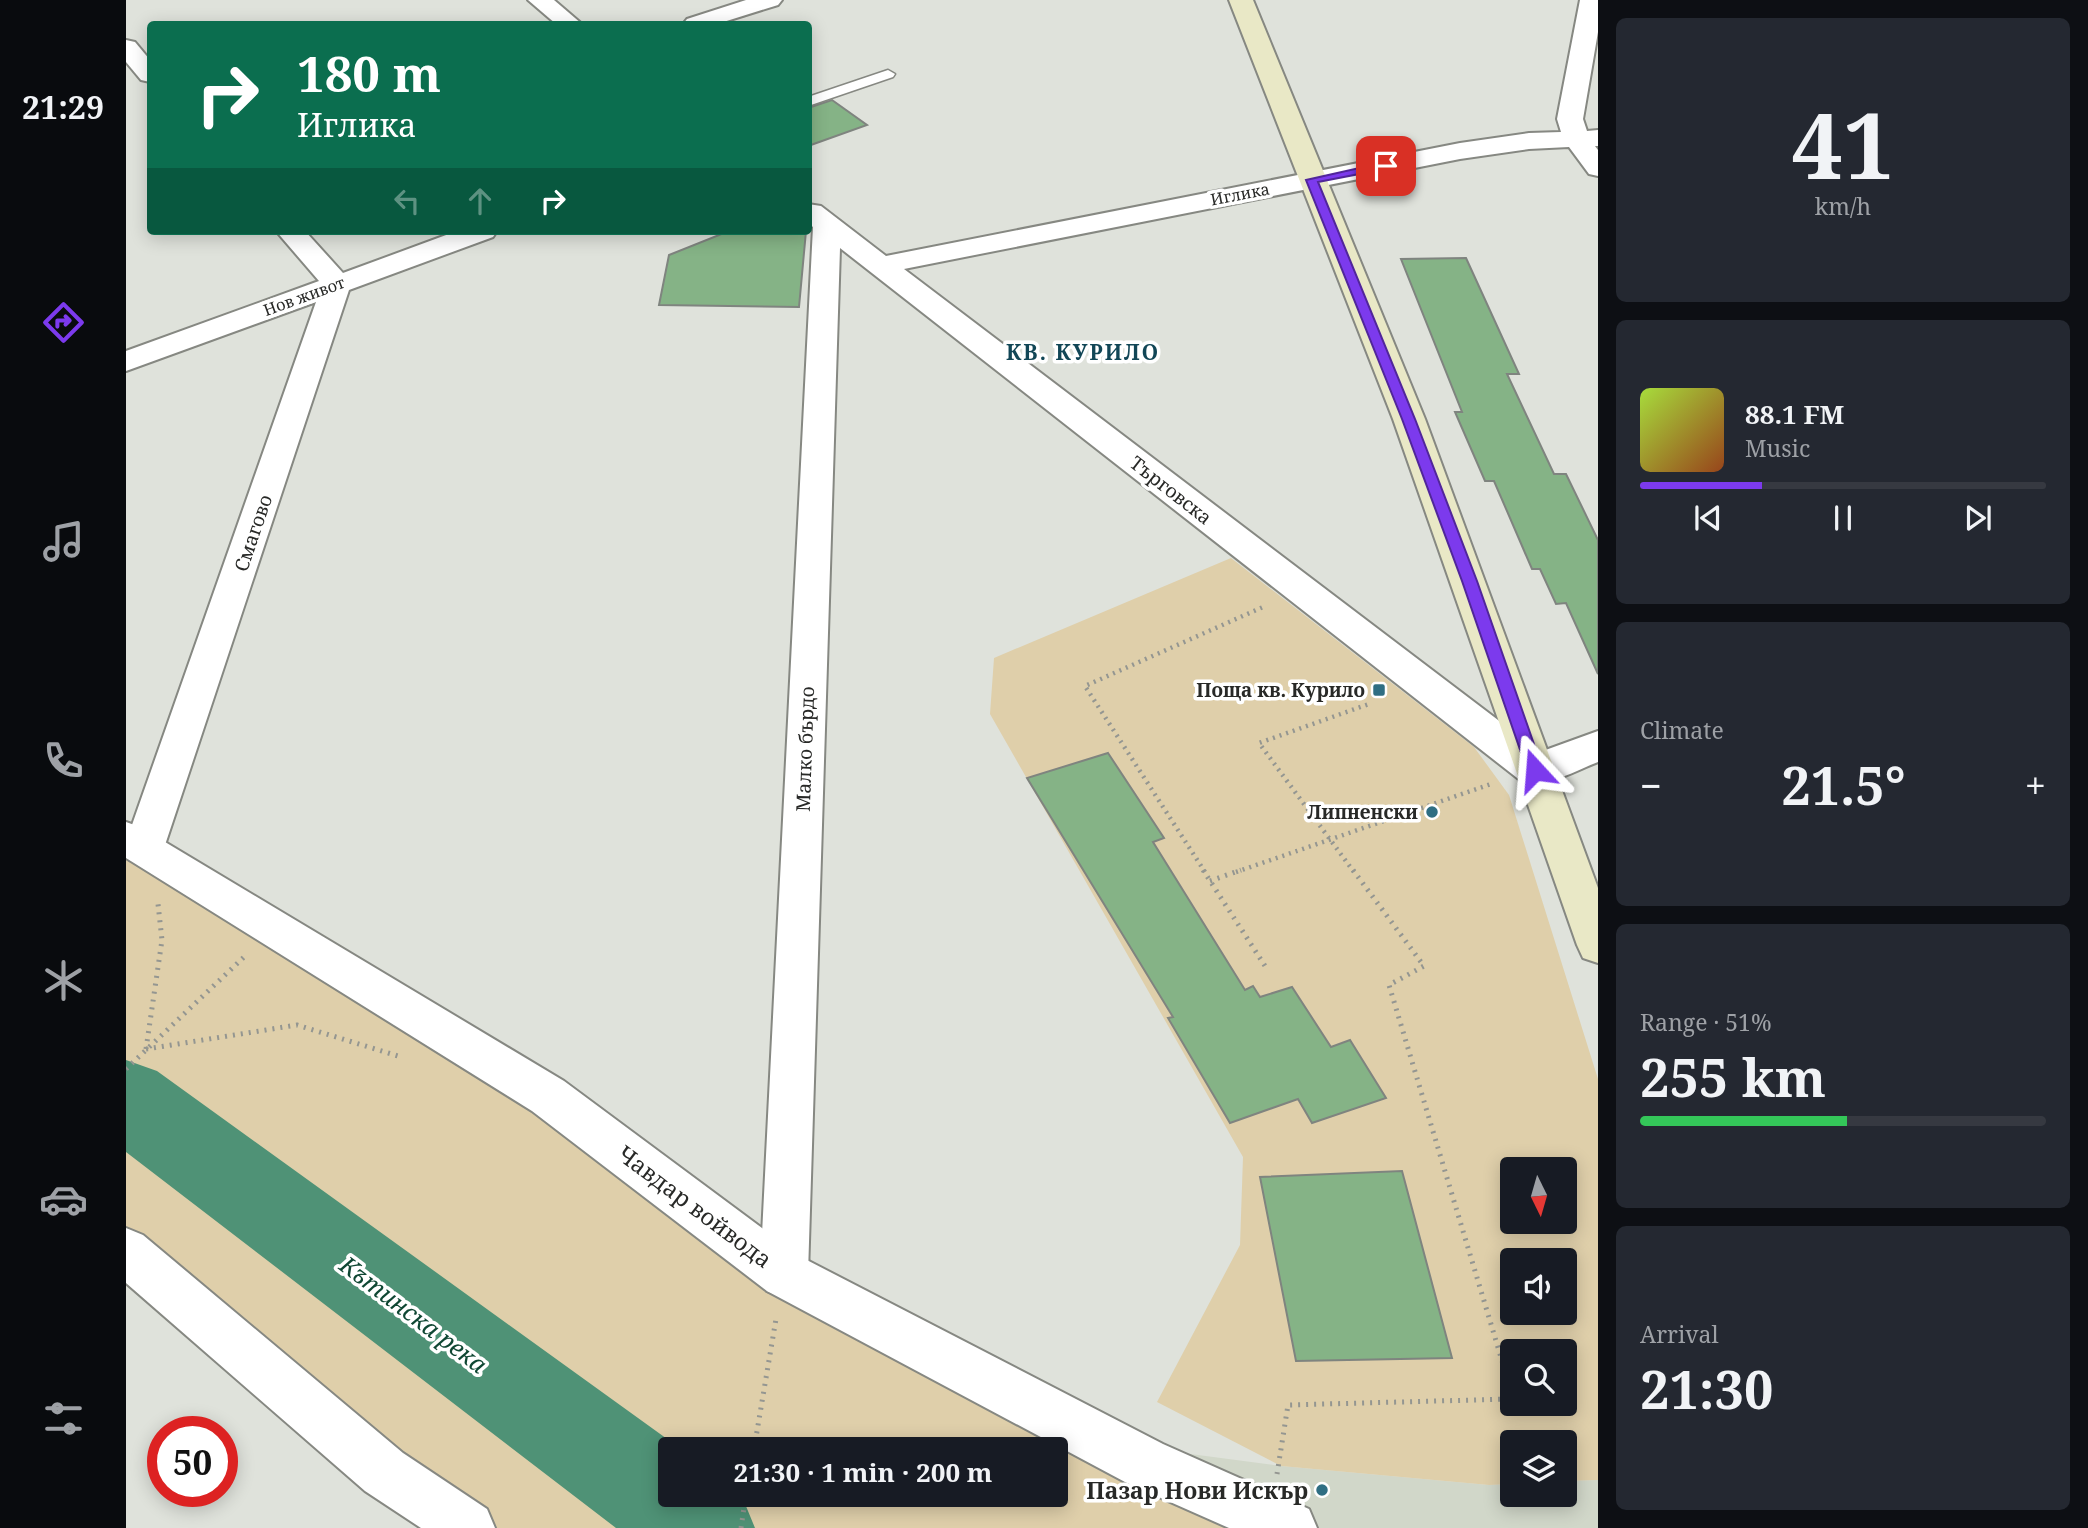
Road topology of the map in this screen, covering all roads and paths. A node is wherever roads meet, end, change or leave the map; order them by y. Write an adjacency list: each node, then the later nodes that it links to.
1 (540, 0): 5 (street)
2 (770, 0): 6 (street)
3 (1241, 0): 14 (main road)
4 (1592, 0): 7 (street)
5 (566, 21)
6 (704, 21)
7 (1591, 38): 12 (street)
8 (126, 47): 9 (street)
9 (147, 72)
10 (888, 74): 11 (lane)
11 (812, 101)
12 (1587, 138): 13 (street); 14 (street, Иглика)
13 (1598, 168)
14 (1312, 180): 18 (street, Иглика); 24 (main road)
15 (818, 217): 18 (street, Търговска); 35 (street, Малко бърдо)
16 (294, 235): 19 (street)
17 (472, 235): 19 (street, Нов живот)
18 (883, 265): 21 (street, Търговска)
19 (337, 284): 20 (street, Нов живот); 26 (street, Смагово)
20 (126, 362)
21 (1298, 589): 24 (street, Търговска); 27 (path)
22 (1368, 704): 25 (path)
23 (1598, 746): 24 (street)
24 (1535, 770): 25 (path); 29 (main road)
25 (1329, 838): 27 (path); 36 (path)
26 (135, 843): 28 (street, Чавдар войвода); 31 (path)
27 (1210, 881): 30 (path)
28 (274, 929): 31 (path); 35 (street, Чавдар войвода)
29 (1598, 945)
30 (1267, 969)
31 (146, 1049): 32 (path); 33 (path)
32 (402, 1057)
33 (126, 1069)
34 (126, 1252): 41 (street)
35 (784, 1274): 38 (path); 40 (street, Чавдар войвода)
36 (1500, 1357)
37 (1500, 1397): 40 (path)
38 (756, 1437)
39 (744, 1507): 42 (path)
40 (1280, 1524)
41 (468, 1528)
42 (741, 1528)

